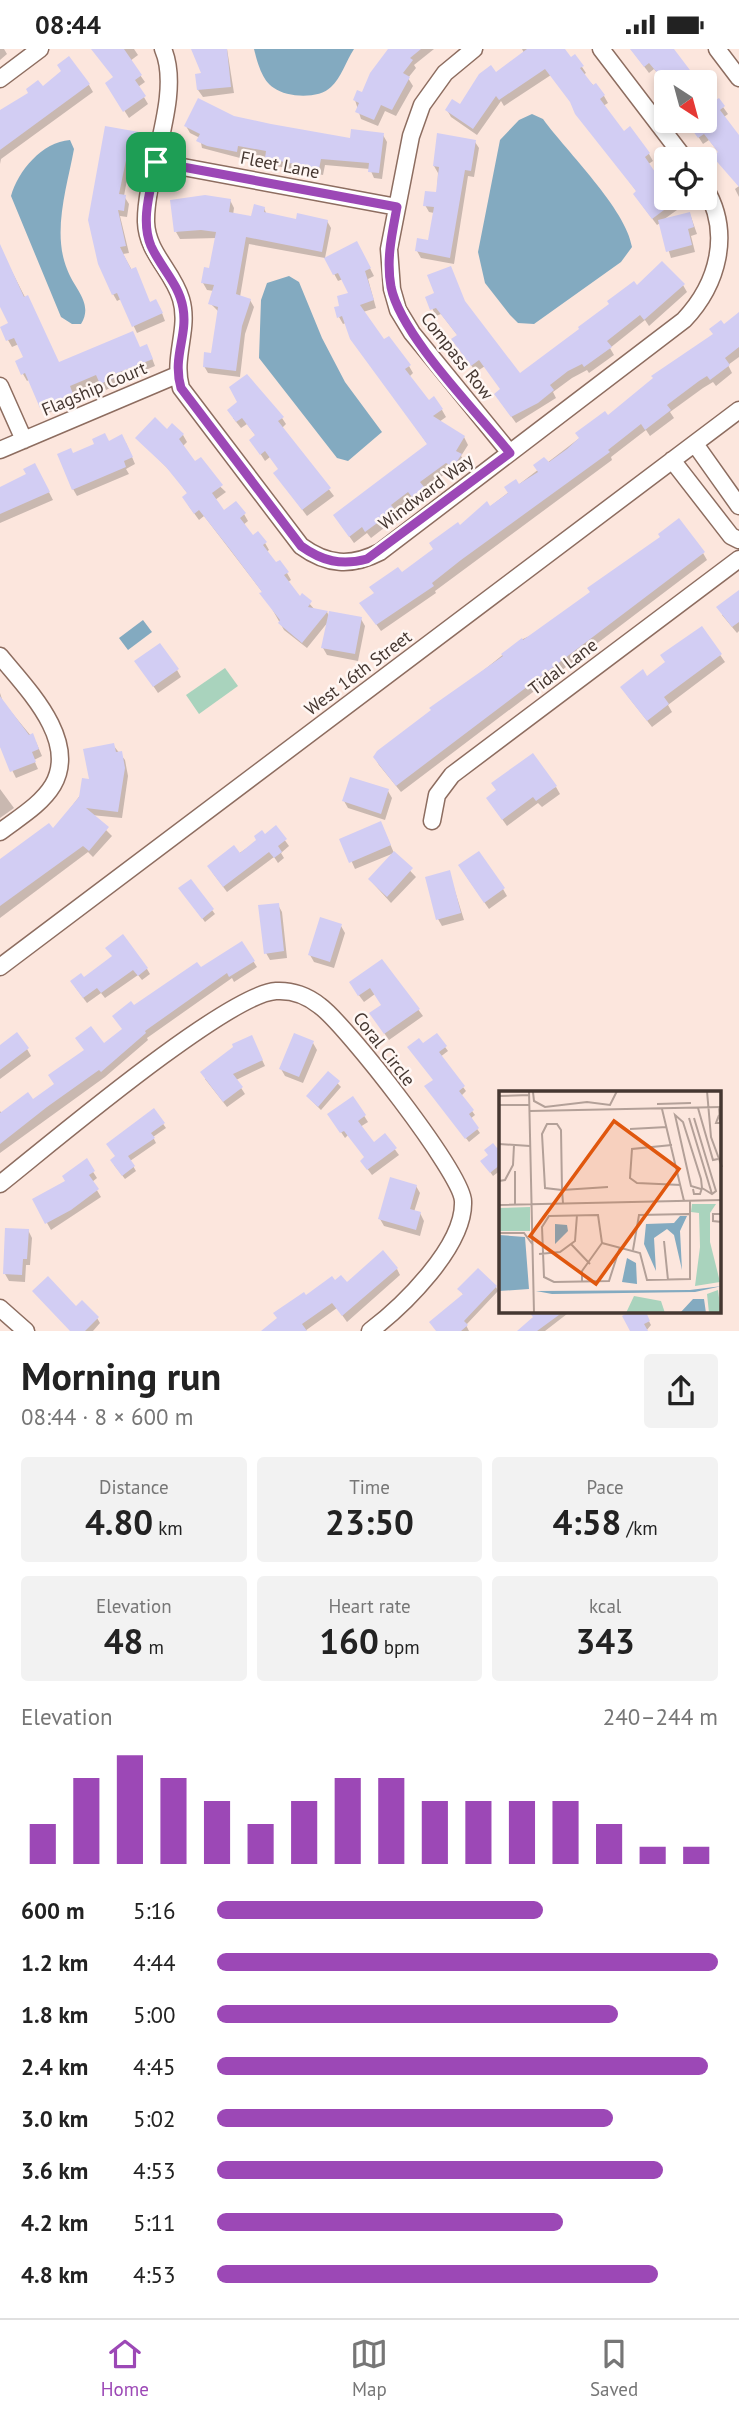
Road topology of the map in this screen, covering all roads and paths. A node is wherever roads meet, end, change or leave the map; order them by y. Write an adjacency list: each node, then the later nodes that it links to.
1 (40, 49): 7 (street)
2 (163, 49): 9 (street)
3 (474, 49): 10 (street, Compass Row)
4 (601, 49): 8 (street)
5 (717, 49): 6 (street)
6 (739, 78)
7 (0, 79)
8 (676, 147)
9 (156, 162): 10 (street, Fleet Lane); 12 (street)
10 (397, 207): 18 (street, Compass Row)
11 (715, 210): 18 (street, Windward Way)
12 (177, 375): 15 (street, Flagship Court); 18 (street, Windward Way)
13 (0, 386): 15 (street)
14 (739, 410): 16 (street, West 16th Street)
15 (24, 440): 17 (street, Flagship Court)
16 (695, 444): 19 (street, West 16th Street); 20 (street)
17 (0, 450)
18 (510, 453)
19 (672, 460): 22 (street); 28 (street, West 16th Street)
20 (739, 506)
21 (739, 517): 22 (street)
22 (725, 527): 23 (street)
23 (739, 540)
24 (739, 559): 26 (street, Tidal Lane)
25 (0, 656): 27 (street)
26 (432, 821)
27 (0, 832)
28 (0, 967)
29 (0, 1184): 32 (street, Coral Circle)
30 (0, 1308): 31 (street)
31 (26, 1331)
32 (370, 1331)

